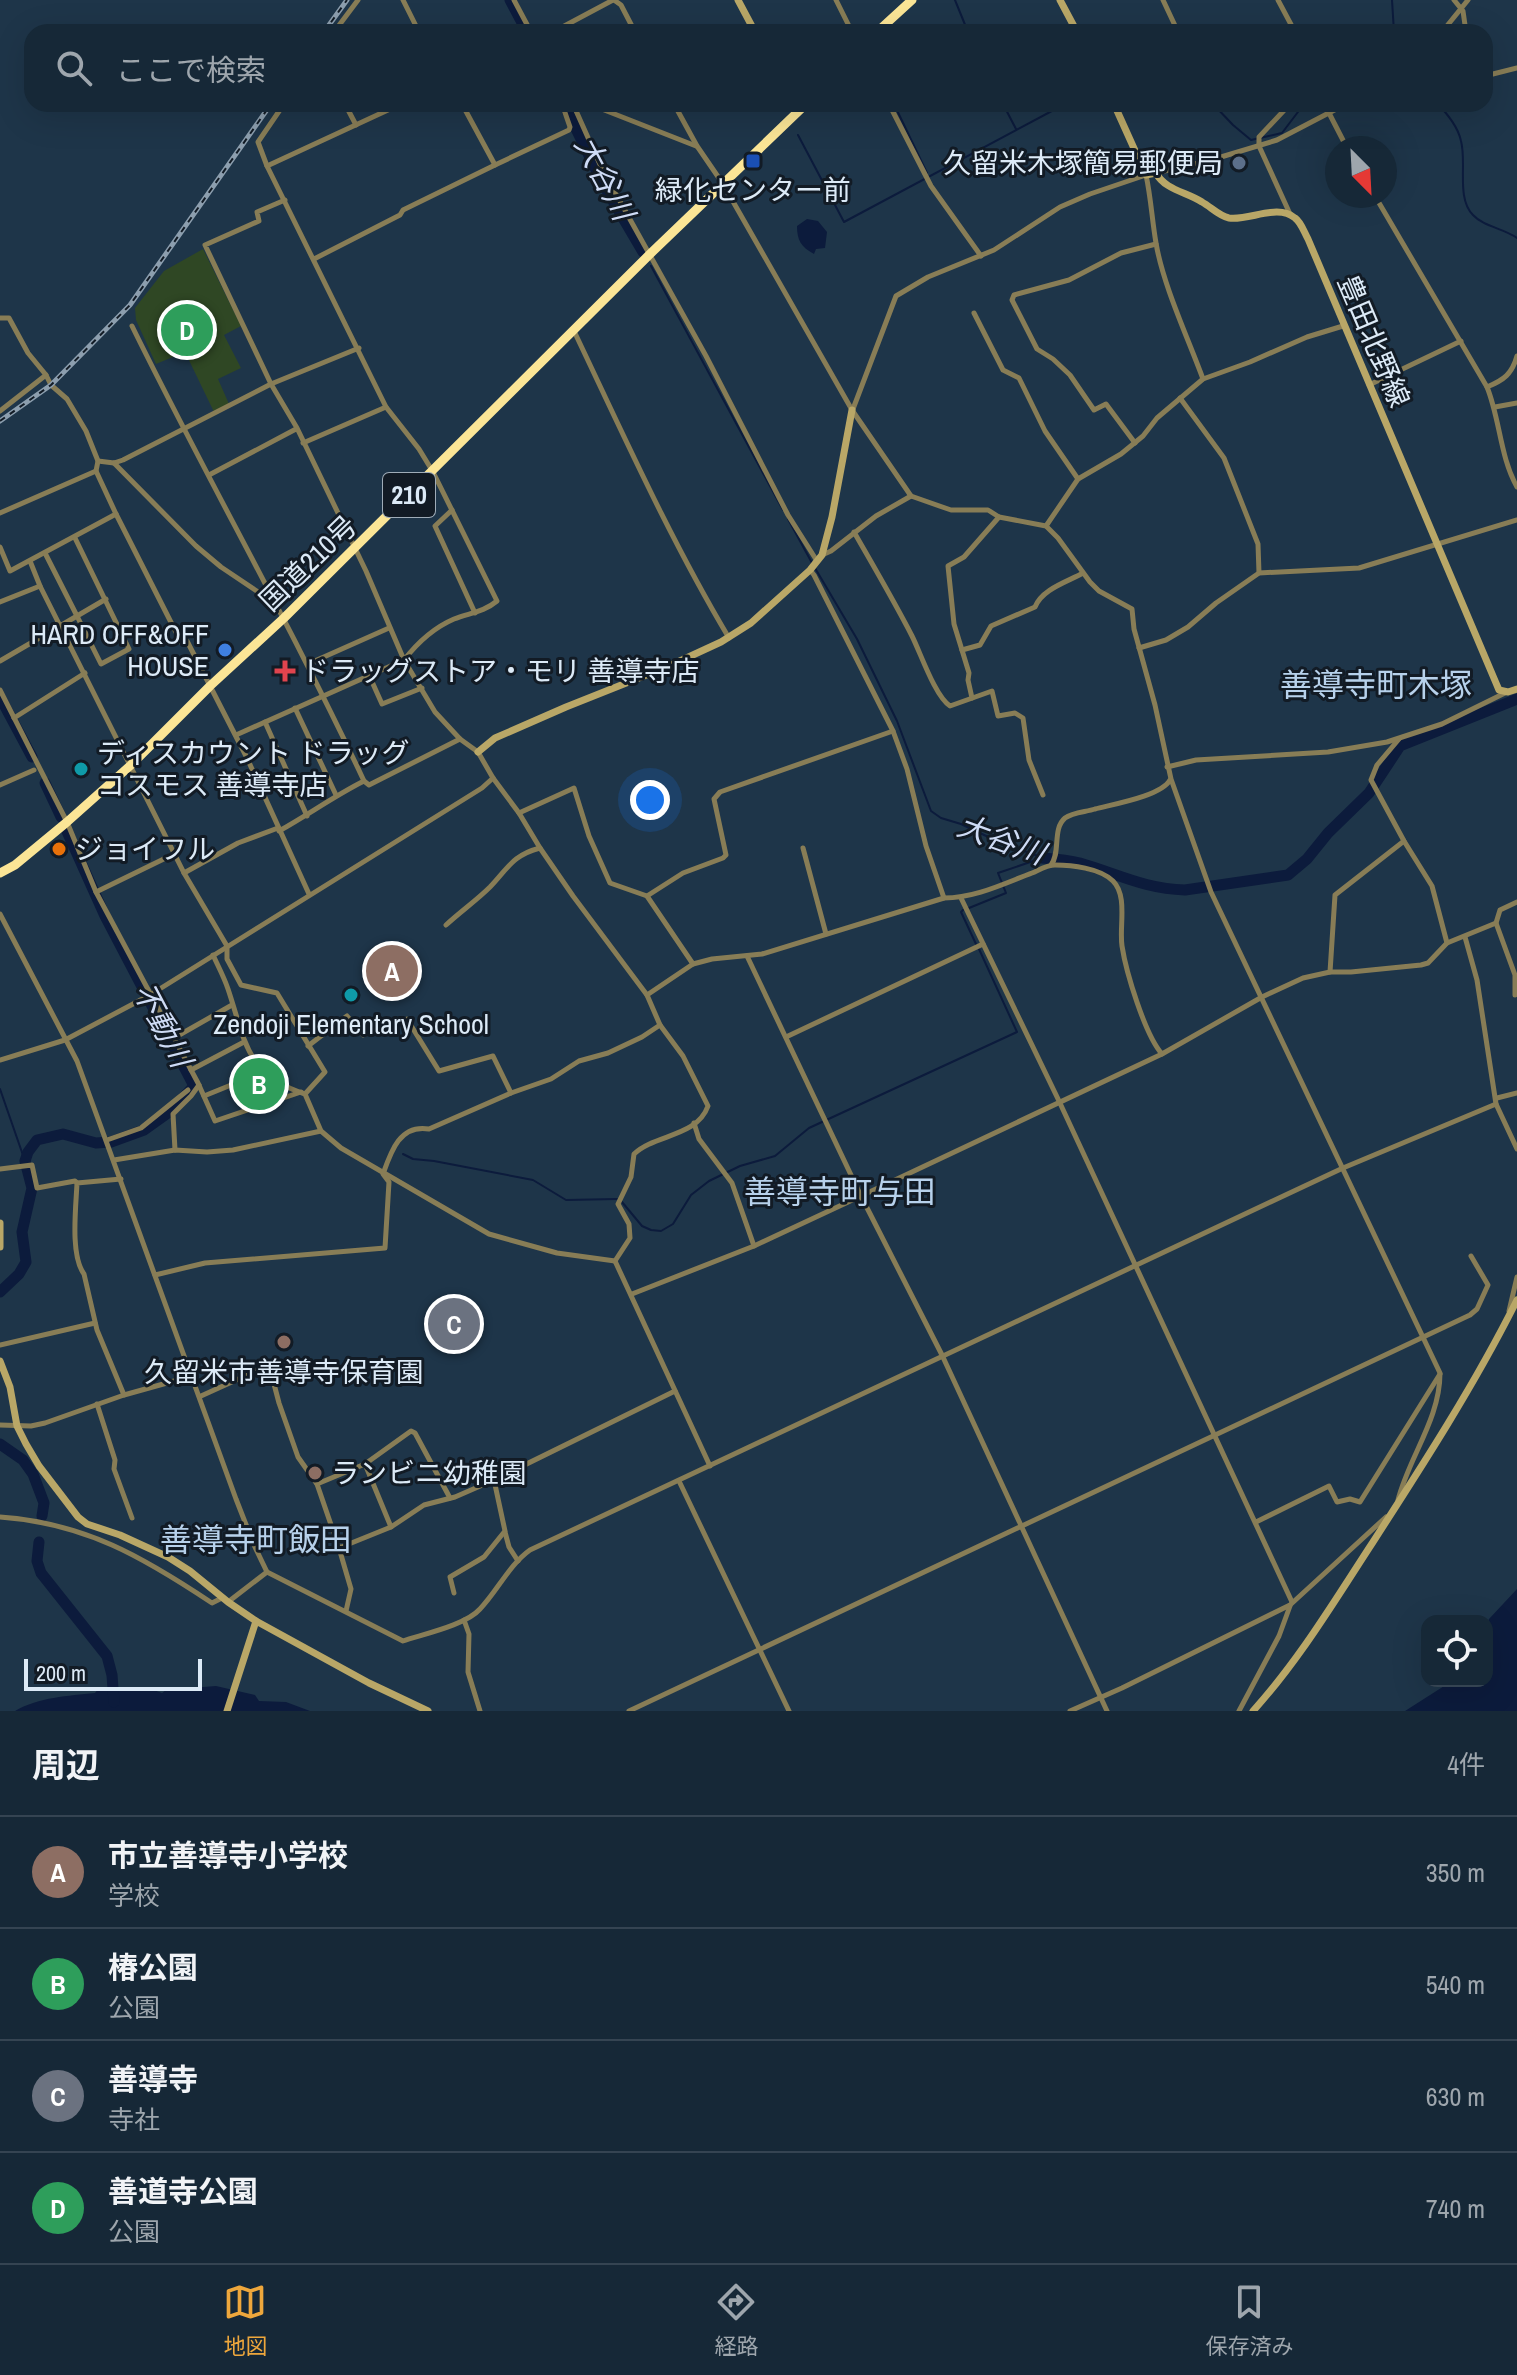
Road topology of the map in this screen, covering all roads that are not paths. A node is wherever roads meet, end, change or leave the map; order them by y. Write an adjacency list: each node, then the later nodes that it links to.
1 (358, 0): 14 (street)
2 (403, 0): 15 (street)
3 (514, 0): 16 (street)
4 (613, 0): 17 (street); 18 (street)
5 (738, 0): 19 (main road)
6 (836, 0): 20 (street)
7 (912, 0): 21 (highway)
8 (1060, 0): 22 (main road)
9 (1163, 0): 23 (street)
10 (1278, 0): 24 (street)
11 (1454, 0): 13 (street)
12 (1468, 0): 13 (street)
13 (1461, 7): 25 (street); 26 (street)
14 (340, 24)
15 (415, 24)
16 (527, 24)
17 (568, 24)
18 (631, 24)
19 (751, 24)
20 (848, 24)
21 (886, 24)
22 (1073, 24)
23 (1174, 24)
24 (1291, 24)
25 (1448, 24)
26 (1464, 24)
27 (1517, 68): 28 (street)
28 (1493, 74)
29 (279, 112): 47 (street)
30 (349, 112): 42 (street)
31 (384, 112): 42 (street)
32 (466, 112): 46 (street)
33 (565, 112): 46 (street)
34 (577, 112): 55 (street)
35 (610, 112): 44 (street)
36 (678, 112): 44 (street)
37 (792, 112): 50 (highway, 国道210号 / 210)
38 (893, 112): 56 (street)
39 (1118, 112): 49 (main road)
40 (1282, 112): 45 (street)
41 (1329, 113): 43 (street); 45 (street)
42 (356, 125): 47 (street)
43 (1341, 136)
44 (697, 146): 50 (street)
45 (1259, 146): 48 (street); 53 (street)
46 (495, 165): 57 (street)
47 (267, 166): 51 (street)
48 (1156, 173): 49 (main road); 53 (main road)
49 (1146, 175): 54 (street); 56 (street)
50 (723, 184): 55 (highway, 国道210号 / 210); 75 (street)
51 (285, 200): 57 (street); 68 (street)
52 (1382, 208): 63 (street)
53 (1291, 215): 61 (main road, 豊田北野線)
54 (1156, 244): 67 (street); 80 (street)
55 (649, 255): 62 (highway, 国道210号 / 210); 101 (street)
56 (981, 256): 75 (street)
57 (314, 259): 64 (street)
58 (974, 313): 86 (street)
59 (0, 318): 66 (street)
60 (132, 326): 78 (street)
61 (1343, 326): 67 (street); 69 (main road, 豊田北野線)
62 (574, 331): 84 (highway, 国道210号 / 210); 114 (street)
63 (1461, 341): 69 (street); 70 (street)
64 (359, 348): 68 (street); 73 (street)
65 (1517, 356): 70 (street)
66 (46, 375): 76 (street); 81 (street)
67 (1203, 379): 71 (street)
68 (271, 384): 77 (street); 78 (street)
69 (1369, 385): 97 (main road, 豊田北野線)
70 (1487, 387): 74 (street)
71 (1180, 398): 80 (street); 105 (street)
72 (1517, 403): 74 (street)
73 (386, 407): 79 (street); 84 (street)
74 (1495, 407): 87 (street)
75 (852, 410): 88 (street); 101 (main road)
76 (0, 411)
77 (297, 428): 79 (street); 85 (street)
78 (183, 430): 82 (street); 85 (street)
79 (303, 443): 99 (street)
80 (1135, 443): 86 (street)
81 (98, 461): 82 (street); 83 (street)
82 (114, 463): 111 (street)
83 (96, 471): 90 (street); 91 (street)
84 (433, 472): 89 (street); 99 (highway, 国道210号 / 210)
85 (209, 475): 111 (street)
86 (1078, 479): 94 (street)
87 (1517, 487)
88 (911, 496): 92 (street); 95 (street)
89 (452, 510): 109 (street); 109 (street)
90 (0, 513)
91 (116, 514): 96 (street); 122 (street)
92 (999, 517): 94 (street); 116 (street)
93 (1517, 520): 97 (street)
94 (1046, 526): 104 (street)
95 (854, 532): 101 (street); 127 (street)
96 (75, 538): 100 (street); 107 (street)
97 (1437, 545): 105 (street); 125 (main road, 豊田北野線)
98 (0, 547): 102 (street)
99 (354, 549): 111 (highway, 国道210号 / 210); 113 (street)
100 (45, 553): 102 (street); 110 (street)
101 (820, 558): 103 (main road)
102 (30, 561): 106 (street)
103 (810, 570): 114 (main road); 131 (street)
104 (1083, 573): 115 (street); 116 (street)
105 (1259, 573): 115 (street)
106 (40, 586): 108 (street); 112 (street)
107 (106, 599): 110 (street); 110 (street)
108 (0, 602)
109 (475, 613): 117 (street)
110 (77, 616): 112 (street)
111 (284, 618): 119 (street); 122 (highway, 国道210号 / 210)
112 (60, 626): 118 (street); 120 (street)
113 (389, 628): 117 (street); 119 (street)
114 (729, 638): 135 (main road)
115 (1139, 648): 137 (street)
116 (962, 650): 127 (street)
117 (404, 660): 121 (street); 123 (street)
118 (0, 661)
119 (308, 664): 126 (street)
120 (85, 673): 129 (street); 136 (street)
121 (369, 675): 123 (street); 126 (street)
122 (210, 686): 132 (street); 136 (highway, 国道210号 / 210)
123 (422, 688): 134 (street)
124 (0, 690): 129 (street)
125 (1513, 691): 133 (street)
126 (324, 694): 128 (street); 141 (street)
127 (972, 698): 144 (street)
128 (295, 708): 130 (street); 143 (street)
129 (14, 718): 147 (street)
130 (265, 722): 132 (street); 146 (street)
131 (893, 731): 158 (street); 159 (street)
132 (236, 735): 148 (street)
133 (1399, 738): 137 (street); 149 (street)
134 (460, 739): 135 (street); 141 (street)
135 (478, 752): 139 (street)
136 (131, 765): 147 (highway, 国道210号 / 210); 152 (street)
137 (1167, 767): 140 (street)
138 (34, 770): 142 (street)
139 (493, 778): 145 (street); 157 (street)
140 (1171, 779): 153 (street); 179 (street)
141 (364, 781): 143 (street)
142 (0, 785)
143 (336, 795): 146 (street)
144 (1043, 795)
145 (519, 813): 150 (street); 158 (street)
146 (307, 816): 148 (street)
147 (67, 822): 154 (highway, 国道210号 / 210); 156 (street)
148 (278, 830): 155 (street); 157 (street)
149 (1404, 841): 167 (street); 175 (street)
150 (540, 848): 164 (street); 176 (street)
151 (803, 848): 165 (street)
152 (174, 854): 155 (street); 156 (street)
153 (1051, 865): 160 (street); 187 (street)
154 (0, 873)
155 (184, 873): 169 (street)
156 (96, 892): 178 (street)
157 (309, 894): 169 (street)
158 (647, 896): 174 (street)
159 (944, 898): 160 (street); 165 (street)
160 (961, 898): 168 (street)
161 (1517, 902): 163 (street)
162 (0, 914): 184 (street)
163 (1496, 923): 166 (street); 171 (street)
164 (446, 925)
165 (826, 934): 173 (street)
166 (1465, 937): 167 (street); 198 (street)
167 (1447, 943): 175 (street)
168 (983, 944): 182 (street); 197 (street)
169 (227, 946): 172 (street); 186 (street)
170 (1517, 951): 171 (street)
171 (1509, 954): 177 (street)
172 (213, 955): 178 (street); 180 (street)
173 (747, 956): 174 (street); 182 (street)
174 (693, 964): 176 (street)
175 (1330, 972): 179 (street)
176 (647, 995): 181 (street)
177 (1515, 995)
178 (148, 996): 183 (street); 184 (street)
179 (1262, 997): 187 (street); 205 (street)
180 (232, 1005): 183 (street); 185 (street)
181 (660, 1025): 194 (street); 199 (street)
182 (786, 1037): 210 (street)
183 (174, 1038): 189 (street)
184 (65, 1040): 188 (street); 201 (street)
185 (244, 1042): 189 (street); 190 (street)
186 (308, 1046): 193 (street); 194 (street)
187 (1162, 1054): 197 (street)
188 (0, 1060)
189 (191, 1070): 191 (street)
190 (263, 1072): 193 (street); 196 (street)
191 (199, 1085): 196 (street); 203 (street)
192 (188, 1090): 201 (street)
193 (303, 1093): 196 (street); 200 (street)
194 (511, 1093): 207 (street)
195 (1517, 1093): 198 (street)
196 (204, 1096)
197 (1059, 1101): 210 (street); 217 (street)
198 (1496, 1101): 202 (street); 205 (street)
199 (694, 1123): 213 (street); 216 (street)
200 (321, 1131): 203 (street); 207 (street)
201 (107, 1140): 204 (street)
202 (1517, 1149)
203 (175, 1150): 204 (street)
204 (114, 1160): 208 (street)
205 (1343, 1168): 217 (street); 224 (street)
206 (0, 1169): 209 (street)
207 (383, 1174): 216 (street); 218 (street)
208 (121, 1179): 209 (street); 218 (street)
209 (77, 1183): 223 (street)
210 (861, 1196): 213 (street); 226 (street)
211 (0, 1223): 212 (main road)
212 (1, 1236): 214 (main road)
213 (754, 1246): 220 (street)
214 (0, 1247)
215 (1471, 1256): 224 (street)
216 (615, 1261): 220 (street)
217 (1135, 1265): 226 (street); 236 (street)
218 (155, 1275): 229 (street)
219 (1517, 1277): 222 (street)
220 (632, 1294): 230 (street)
221 (1517, 1300): 222 (main road)
222 (1508, 1318): 243 (main road)
223 (95, 1323): 225 (street); 231 (street)
224 (1423, 1337): 228 (street); 236 (street)
225 (0, 1345)
226 (942, 1355): 238 (street); 247 (street)
227 (0, 1361): 235 (main road)
228 (1440, 1373): 243 (street); 246 (street)
229 (192, 1376): 231 (street); 232 (street)
230 (675, 1391): 238 (street); 239 (street)
231 (124, 1395): 233 (street)
232 (201, 1396): 241 (street); 252 (street)
233 (97, 1404): 235 (street); 245 (street)
234 (0, 1425): 235 (street)
235 (17, 1426): 254 (main road)
236 (1215, 1434): 246 (street); 247 (street)
237 (365, 1464): 241 (street); 242 (street); 248 (street)
238 (710, 1466): 240 (street)
239 (494, 1480): 242 (street); 249 (street)
240 (679, 1481): 251 (street); 259 (street)
241 (317, 1484): 250 (street)
242 (450, 1498): 248 (street)
243 (1395, 1508): 255 (street); 269 (main road)
244 (0, 1517): 254 (street)
245 (132, 1518)
246 (1256, 1522): 255 (street)
247 (1021, 1526): 259 (street); 260 (street)
248 (391, 1527): 250 (street)
249 (505, 1531): 251 (street); 253 (street)
250 (339, 1548): 256 (street)
251 (518, 1561): 257 (street)
252 (267, 1572): 254 (street); 256 (street)
253 (454, 1593)
254 (226, 1600): 258 (main road)
255 (1291, 1604): 260 (street); 268 (street)
256 (346, 1611): 257 (street)
257 (464, 1620): 263 (street)
258 (256, 1621): 261 (main road); 262 (main road)
259 (760, 1650): 264 (street); 265 (street)
260 (1100, 1696): 266 (street); 267 (street)
261 (227, 1711)
262 (428, 1711)
263 (480, 1711)
264 (629, 1711)
265 (789, 1711)
266 (1070, 1711)
267 (1107, 1711)
268 (1239, 1711)
269 (1253, 1711)

